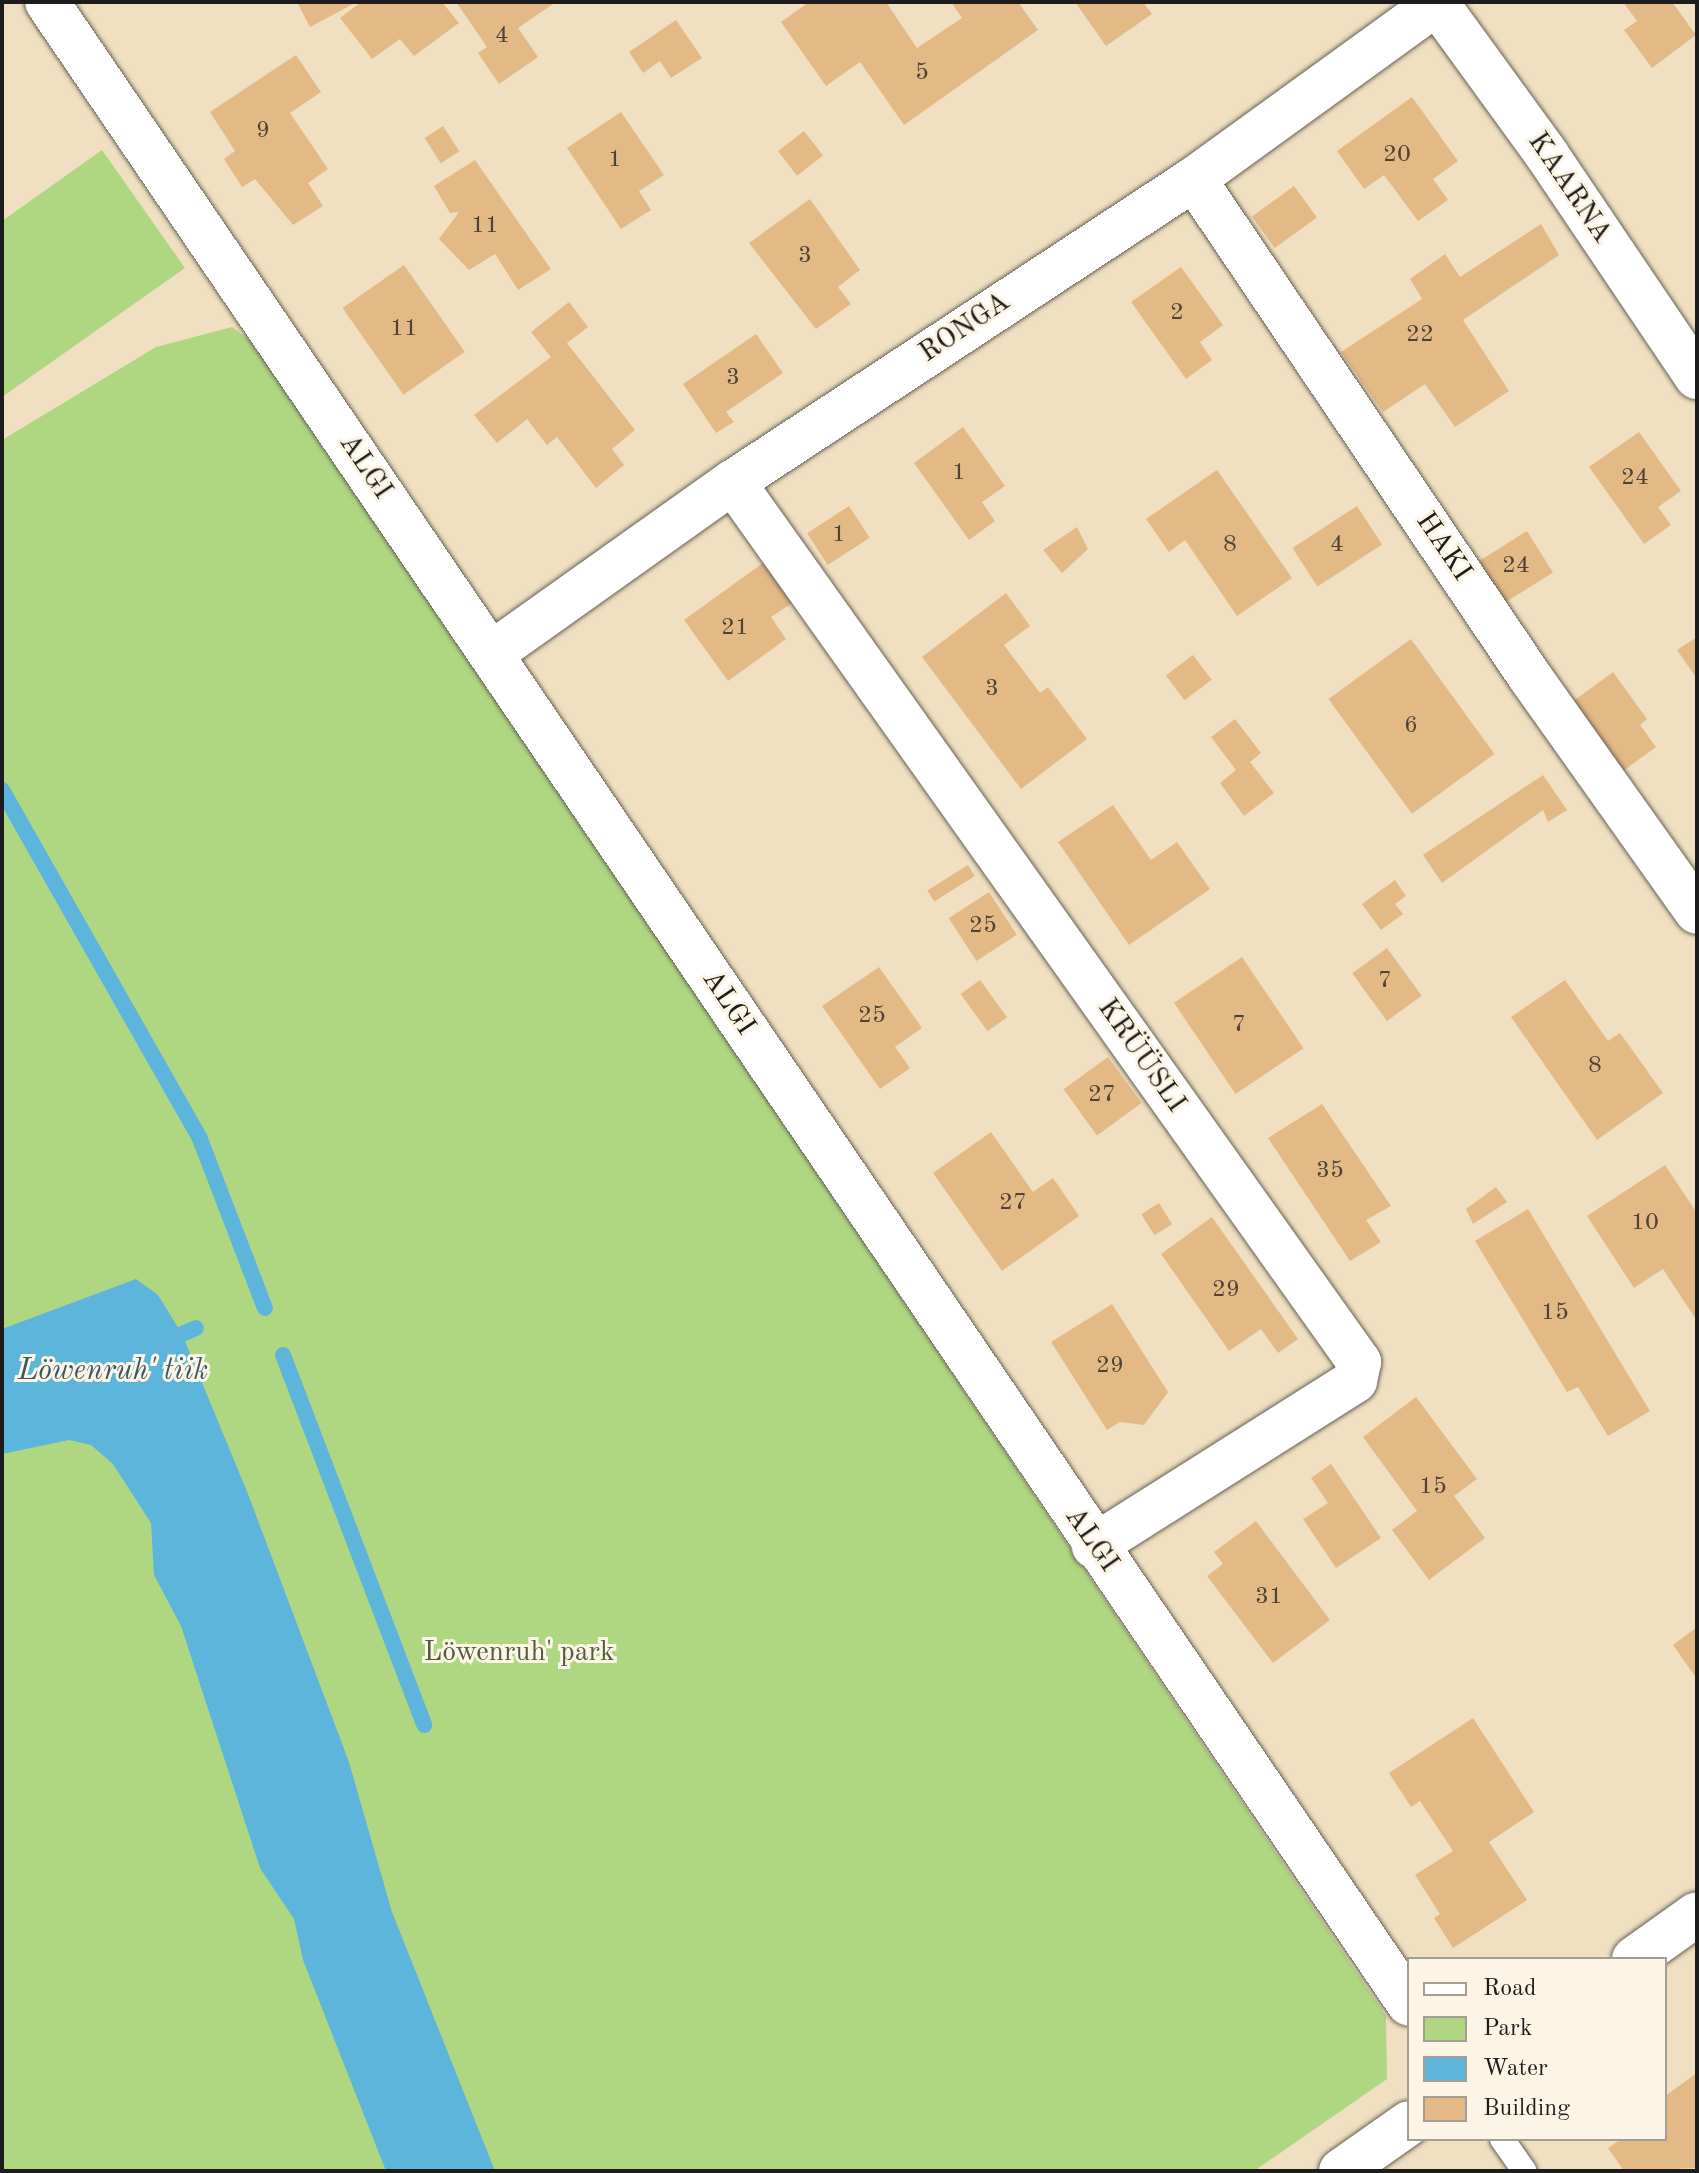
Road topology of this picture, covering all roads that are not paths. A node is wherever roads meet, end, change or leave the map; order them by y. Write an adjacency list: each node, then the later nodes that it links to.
1 (47, 2): 6 (street, ALGI)
2 (1437, 2): 3 (street, RONGA); 4 (street, KAARNA)
3 (1194, 179): 5 (street, RONGA); 7 (street, HAKI)
4 (1697, 377)
5 (733, 482): 6 (street, RONGA); 8 (street, KRÜÜSLI)
6 (492, 653): 8 (street, ALGI)
7 (1697, 912)
8 (1094, 1546): 11 (street, ALGI)
9 (1697, 1914): 10 (street)
10 (1637, 1957)
11 (1407, 2001)
12 (1407, 2124): 14 (street)
13 (1503, 2141): 15 (lane)
14 (1341, 2171)
15 (1524, 2171)

